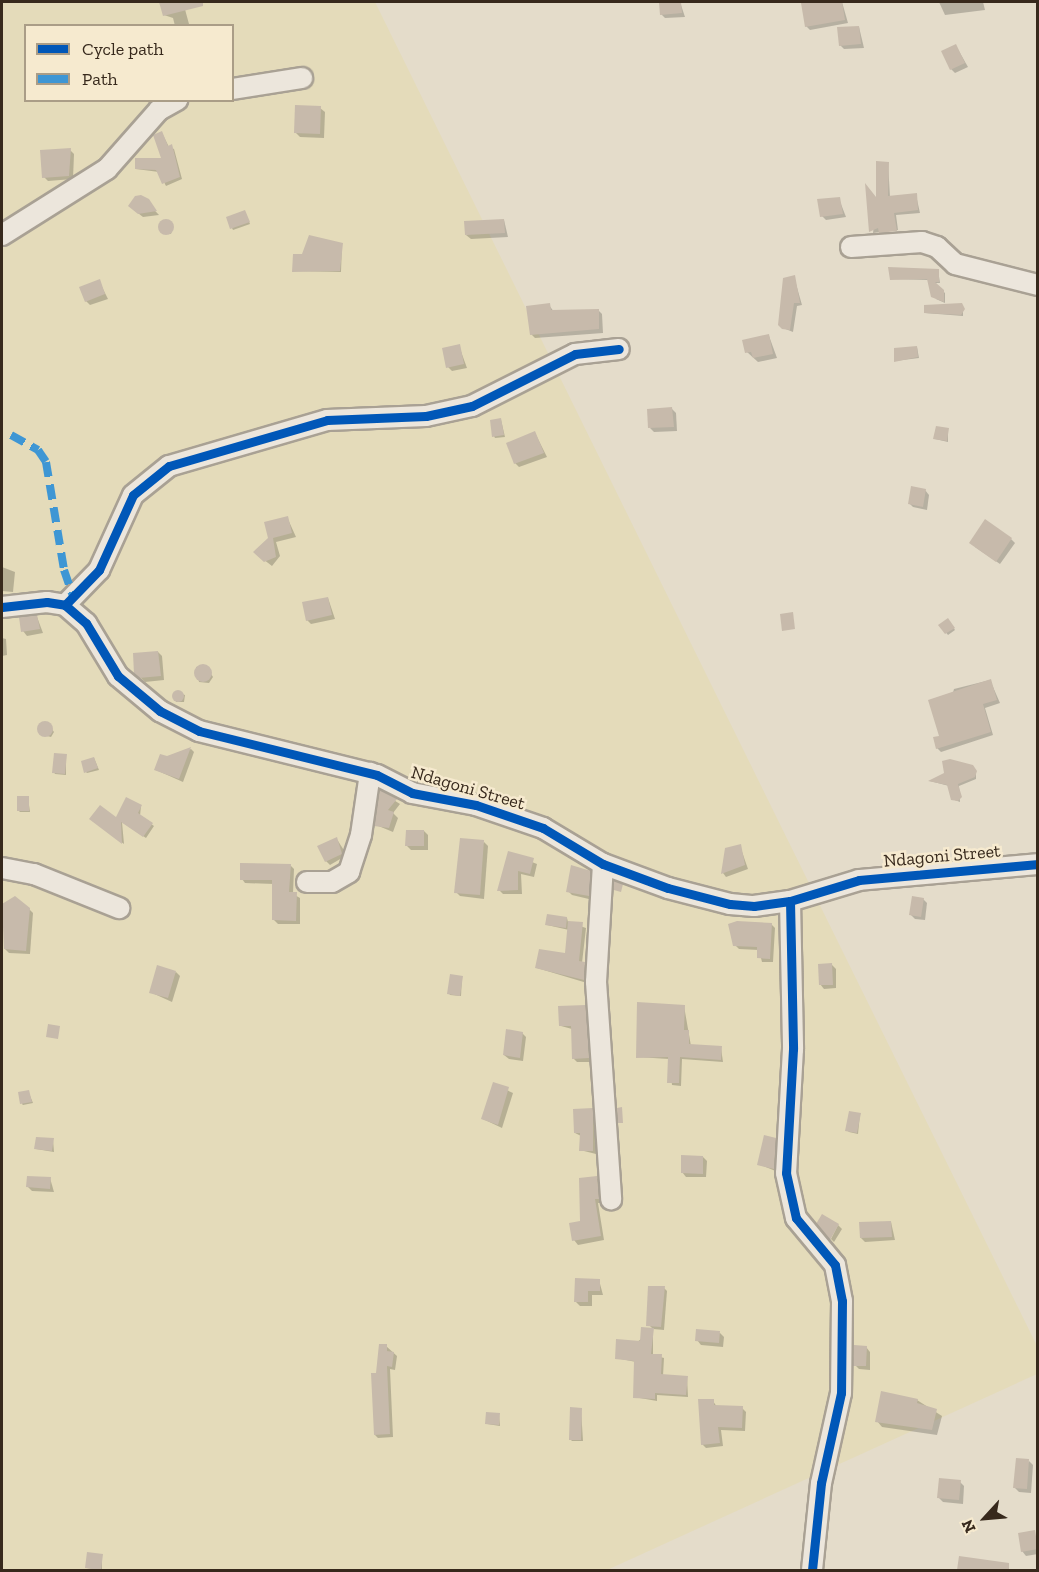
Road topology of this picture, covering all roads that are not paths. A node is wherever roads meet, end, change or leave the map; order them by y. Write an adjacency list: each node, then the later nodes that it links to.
1 (302, 78): 2 (street)
2 (234, 89)
3 (173, 102): 4 (street)
4 (2, 235)
5 (851, 247): 6 (street)
6 (1038, 285)
7 (619, 349): 8 (street)
8 (65, 605): 9 (street); 10 (street, Ndagoni Street)
9 (2, 607)
10 (370, 773): 11 (street, Ndagoni Street); 14 (street)
11 (603, 864): 15 (street, Ndagoni Street); 17 (street)
12 (1038, 864): 15 (street, Ndagoni Street)
13 (2, 868): 16 (street)
14 (307, 882)
15 (790, 901): 18 (street)
16 (119, 908)
17 (611, 1199)
18 (812, 1570)

